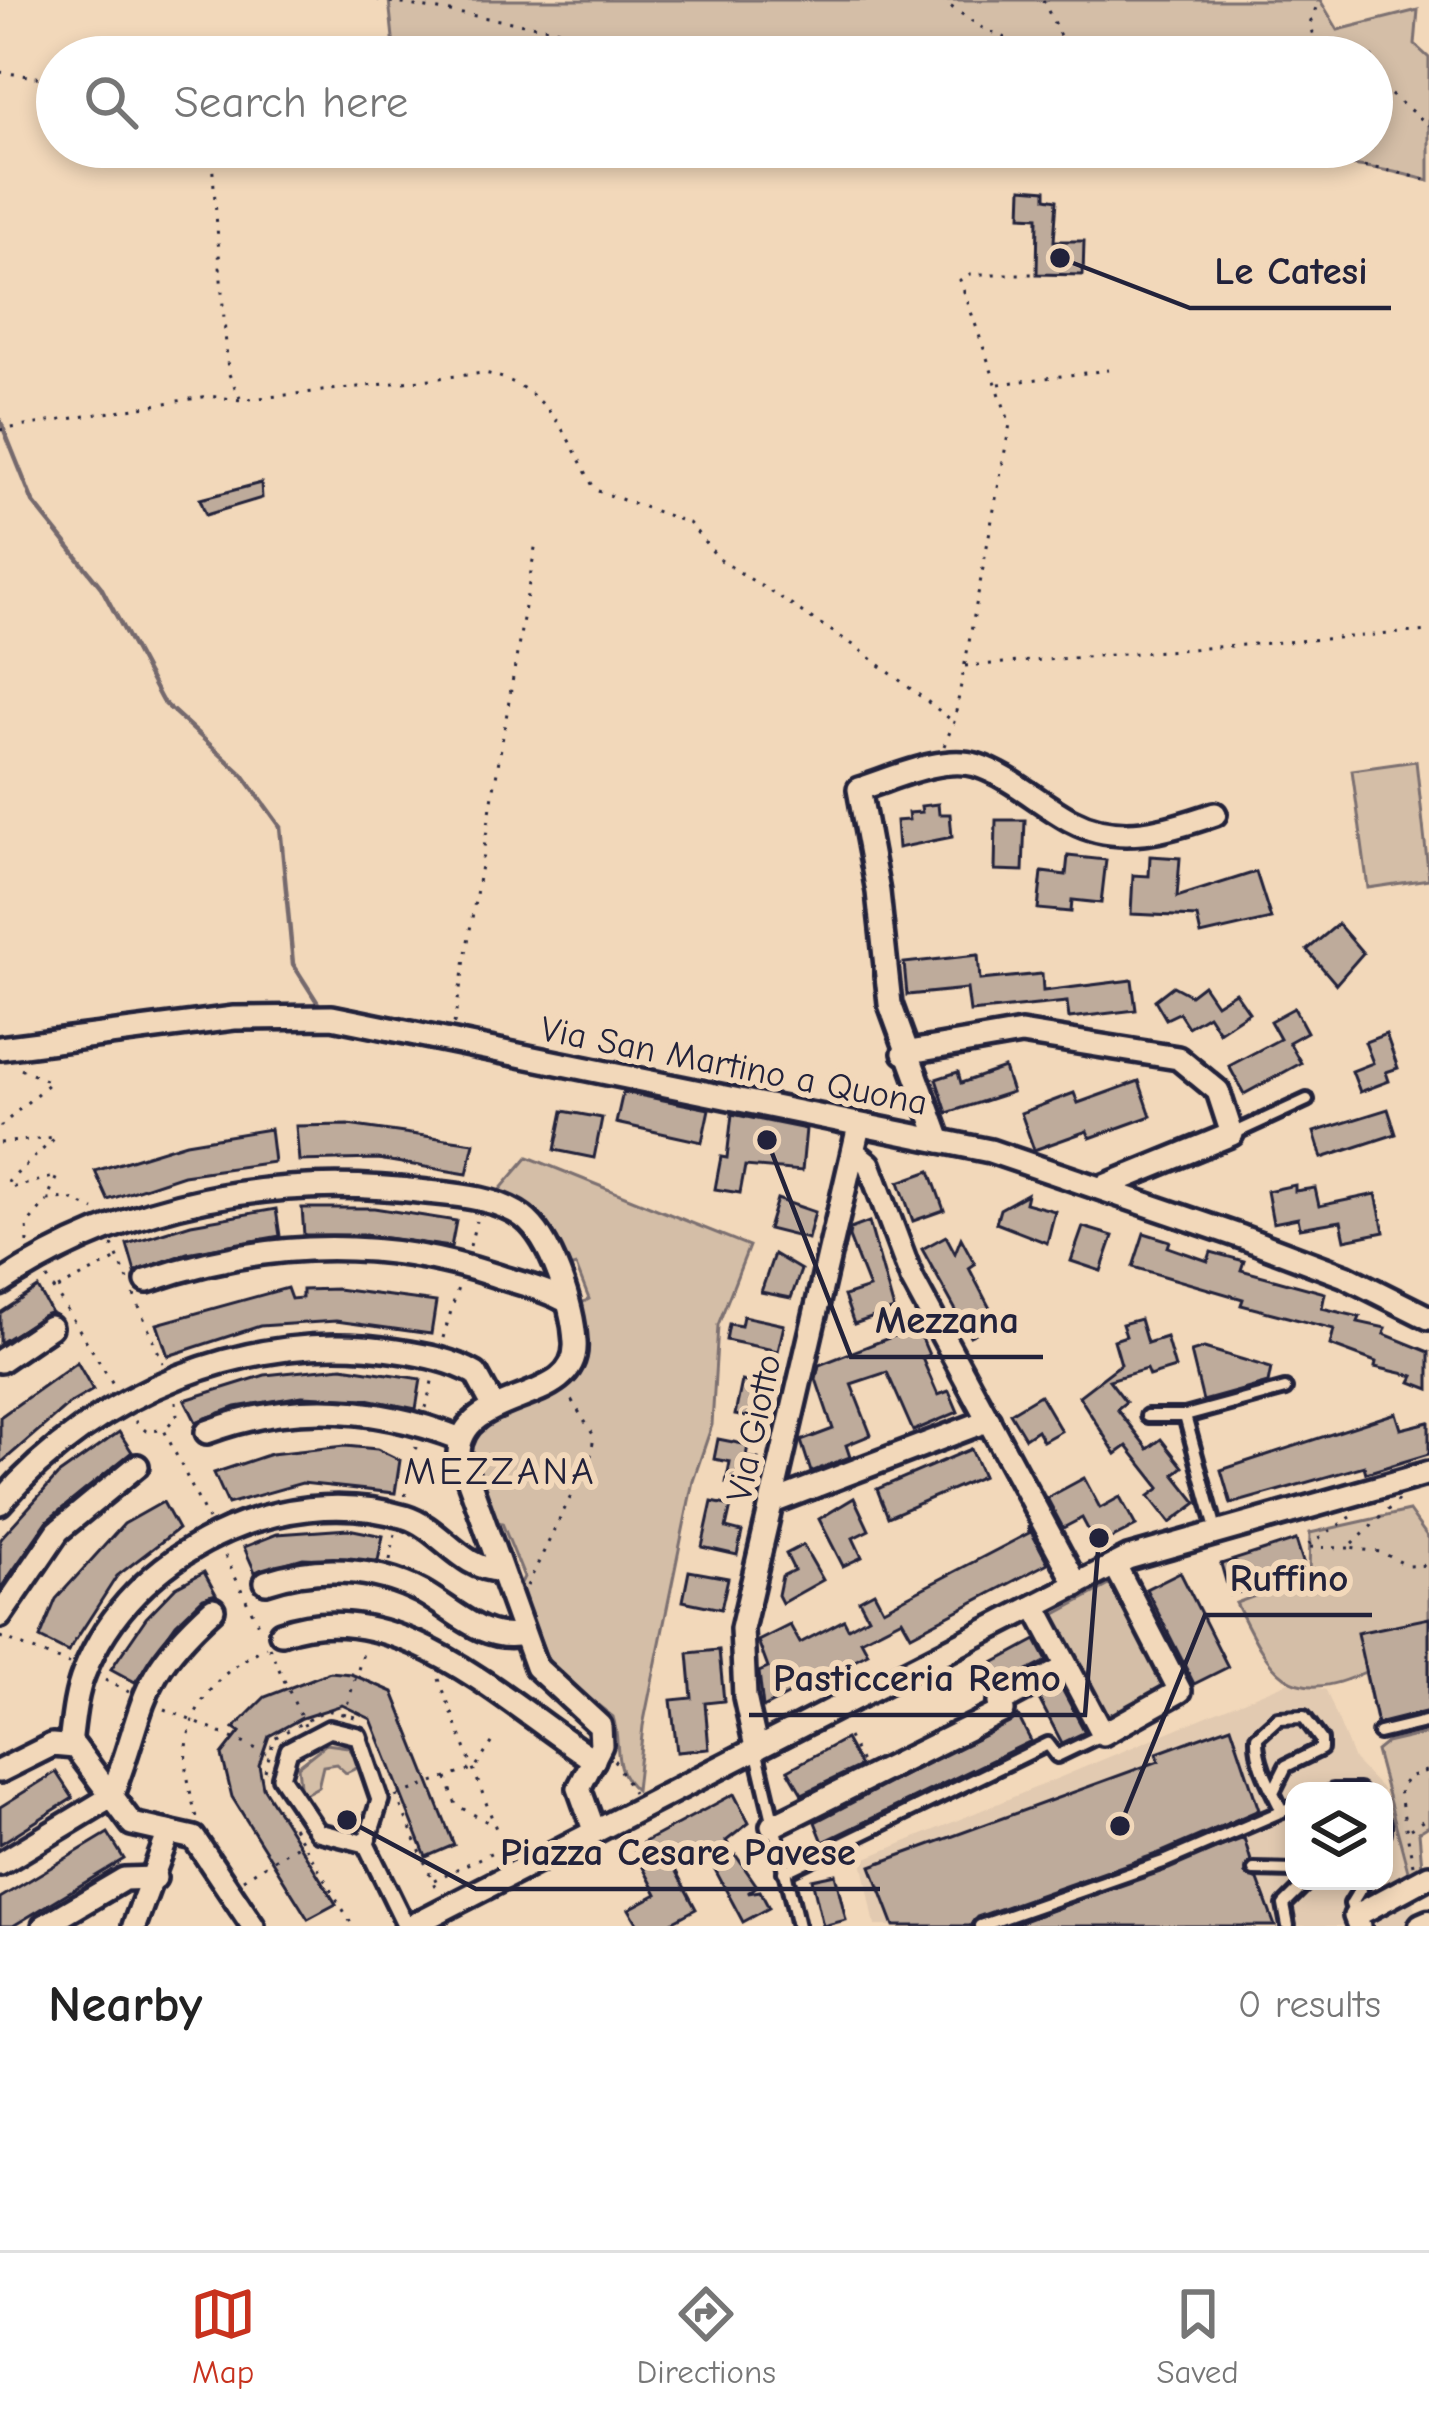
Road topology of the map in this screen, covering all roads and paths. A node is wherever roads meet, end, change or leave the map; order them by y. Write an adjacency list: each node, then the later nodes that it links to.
1 (378, 0): 5 (path)
2 (941, 0): 6 (path)
3 (1043, 0): 7 (path)
4 (1318, 0): 8 (path)
5 (602, 36)
6 (1000, 36)
7 (1060, 36)
8 (1314, 36)
9 (0, 72): 10 (path)
10 (36, 77)
11 (1393, 96): 12 (path)
12 (1429, 124)
13 (213, 168): 19 (path)
14 (1343, 168): 15 (path)
15 (1429, 181)
16 (1037, 274): 18 (path)
17 (1108, 370): 18 (path)
18 (997, 384): 23 (path)
19 (241, 400): 20 (path); 24 (path)
20 (0, 430)
21 (536, 542): 27 (path)
22 (1429, 631): 23 (path)
23 (965, 666): 24 (path)
24 (954, 722): 25 (path)
25 (932, 768): 26 (street); 29 (street)
26 (1215, 814)
27 (448, 1043): 28 (street, Via San Martino a Quona); 35 (street, Via San Martino a Quona)
28 (6, 1048): 31 (path)
29 (904, 1054): 32 (street); 33 (street)
30 (1307, 1100): 32 (lane)
31 (0, 1127)
32 (1232, 1134): 36 (street)
33 (940, 1141): 35 (street, Via San Martino a Quona); 36 (street, Via San Martino a Quona)
34 (0, 1142): 37 (path)
35 (863, 1143): 58 (street); 66 (street, Via Giotto)
36 (1102, 1187): 47 (street, Via San Martino a Quona)
37 (47, 1200): 39 (path); 41 (path)
38 (479, 1210): 42 (path)
39 (105, 1229): 40 (path); 41 (street); 46 (street)
40 (119, 1258): 45 (path); 51 (path)
41 (36, 1262): 44 (street); 45 (path)
42 (465, 1265): 43 (street); 46 (street); 49 (path)
43 (147, 1281)
44 (0, 1285)
45 (56, 1289): 54 (path)
46 (564, 1300): 55 (street)
47 (1429, 1318)
48 (50, 1327): 50 (street)
49 (437, 1359): 51 (street); 55 (street); 59 (path)
50 (0, 1361)
51 (170, 1382): 54 (street); 60 (path)
52 (562, 1387): 79 (path)
53 (1285, 1389): 57 (lane)
54 (124, 1404): 60 (path); 67 (street)
55 (494, 1407): 62 (street)
56 (1147, 1416): 57 (lane)
57 (1185, 1416): 70 (lane)
58 (989, 1420): 66 (street); 78 (street)
59 (422, 1425): 61 (street); 62 (street); 69 (path)
60 (164, 1430): 71 (path)
61 (207, 1432)
62 (461, 1439): 75 (street)
63 (137, 1466): 82 (street)
64 (1429, 1473): 70 (street)
65 (1398, 1496): 72 (path)
66 (773, 1502): 98 (street, Via Giotto)
67 (0, 1503)
68 (1356, 1508): 72 (path)
69 (400, 1515): 71 (street); 75 (street); 76 (path)
70 (1217, 1534): 73 (street)
71 (215, 1536): 85 (path); 97 (street)
72 (1349, 1548): 74 (path)
73 (1114, 1565): 78 (street); 93 (street)
74 (1429, 1565)
75 (499, 1570): 84 (street)
76 (386, 1579): 77 (street); 84 (street)
77 (266, 1582)
78 (1077, 1585): 80 (street)
79 (521, 1598)
80 (1035, 1606): 86 (street); 98 (street)
81 (213, 1610): 109 (street)
82 (0, 1616)
83 (371, 1627): 85 (street); 88 (path); 99 (street)
84 (523, 1634): 99 (street)
85 (278, 1639): 90 (path); 115 (path)
86 (1067, 1667): 93 (street); 103 (street)
87 (435, 1673): 100 (path)
88 (343, 1720): 90 (path); 91 (path); 95 (street); 110 (street)
89 (1429, 1721): 92 (lane)
90 (303, 1722): 95 (path); 106 (path)
91 (367, 1723)
92 (1379, 1733)
93 (1103, 1734): 129 (lane)
94 (848, 1737): 103 (path)
95 (312, 1738): 121 (street)
96 (496, 1738): 100 (path)
97 (70, 1745): 102 (street); 109 (street)
98 (756, 1747): 116 (lane); 118 (street)
99 (602, 1755): 108 (path); 118 (street)
100 (475, 1768): 105 (path); 117 (path)
101 (1429, 1770): 119 (path)
102 (0, 1771)
103 (870, 1777): 116 (street)
104 (389, 1778): 110 (path)
105 (447, 1778): 110 (path); 117 (path)
106 (267, 1784)
107 (1273, 1792): 107 (lane); 111 (lane)
108 (635, 1794)
109 (111, 1797): 120 (street); 126 (street)
110 (388, 1798): 123 (street); 132 (path)
111 (1285, 1806)
112 (1285, 1810): 144 (lane)
113 (1429, 1817): 119 (path)
114 (291, 1823): 122 (path)
115 (200, 1824)
116 (772, 1826): 129 (lane)
117 (496, 1827): 124 (path)
118 (595, 1829): 142 (street)
119 (1406, 1831): 131 (path)
120 (169, 1832): 130 (street); 133 (street)
121 (318, 1832): 122 (path); 123 (street)
122 (303, 1843): 133 (path); 141 (path)
123 (366, 1844): 142 (street)
124 (503, 1847): 125 (path); 132 (path)
125 (507, 1856)
126 (0, 1864)
127 (1254, 1870): 128 (lane)
128 (1285, 1871)
129 (784, 1872): 143 (lane)
130 (155, 1878): 138 (street); 139 (street)
131 (1423, 1880): 137 (street)
132 (433, 1881): 136 (path)
133 (229, 1888): 140 (street)
134 (1299, 1890): 145 (lane)
135 (1360, 1890): 137 (lane)
136 (438, 1892)
137 (1357, 1921)
138 (44, 1926)
139 (134, 1926)
140 (253, 1926)
141 (353, 1926)
142 (409, 1926)
143 (799, 1926)
144 (980, 1926)
145 (1288, 1926)

